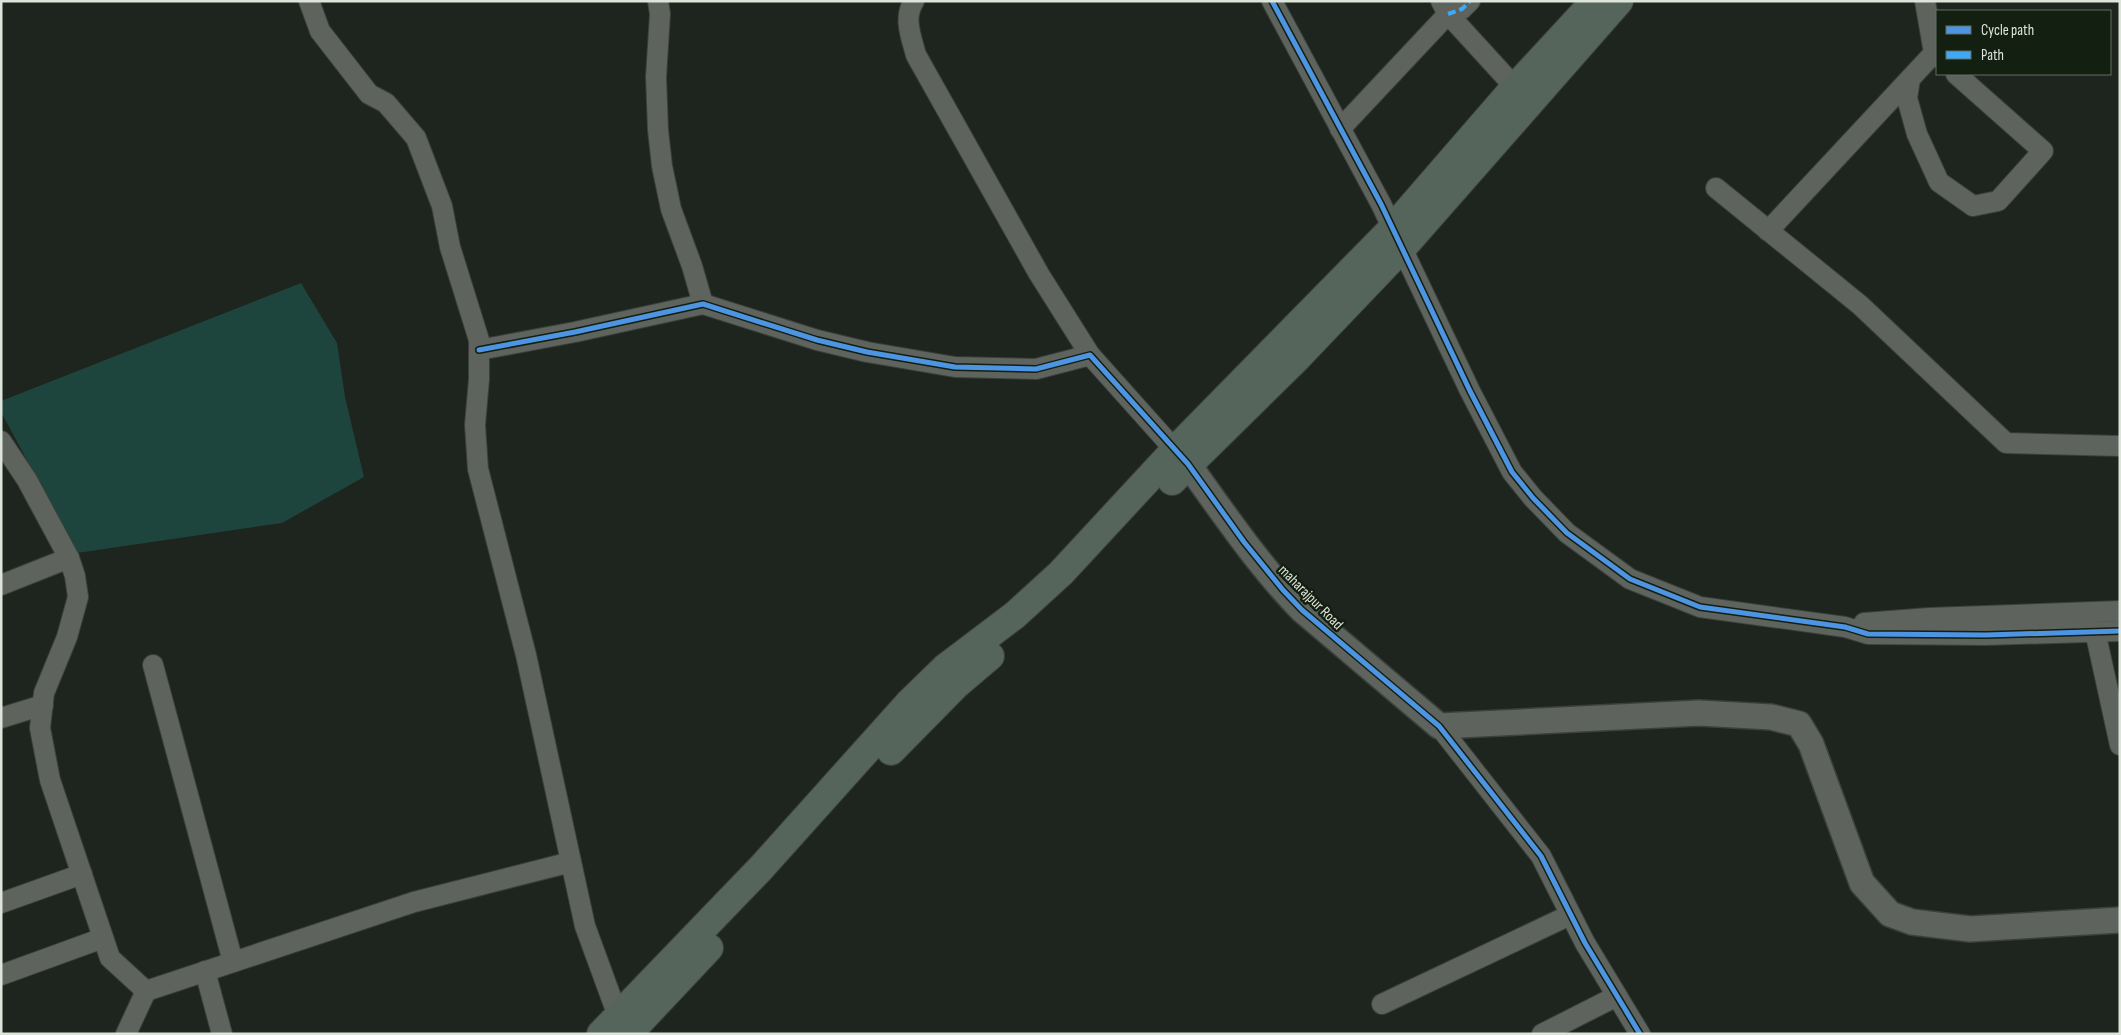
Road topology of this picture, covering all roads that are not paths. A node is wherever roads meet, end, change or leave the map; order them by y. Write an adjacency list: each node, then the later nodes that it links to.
1 (309, 1): 19 (street)
2 (658, 1): 18 (street)
3 (914, 1): 20 (street)
4 (1272, 1): 14 (street)
5 (1470, 1): 9 (street)
6 (1595, 1): 13 (highway)
7 (1619, 1): 13 (highway)
8 (1925, 1): 10 (street)
9 (1444, 8): 13 (street); 14 (street)
10 (1935, 55): 12 (street)
11 (1957, 75): 12 (street)
12 (1910, 79): 16 (street)
13 (1522, 95): 17 (highway)
14 (1340, 128): 17 (street)
15 (1716, 188): 16 (street)
16 (1768, 231): 22 (street)
17 (1398, 237): 23 (highway); 27 (street)
18 (703, 304): 19 (street); 20 (street)
19 (479, 350): 35 (street)
20 (1090, 355): 23 (street)
21 (1, 442): 24 (street)
22 (2120, 446)
23 (1181, 457): 33 (street, maharajpur Road); 47 (highway)
24 (69, 558): 25 (street); 31 (street)
25 (1, 585)
26 (2120, 611): 27 (street)
27 (1845, 627): 28 (street)
28 (2095, 631): 29 (street); 34 (street)
29 (2120, 631)
30 (153, 665): 41 (street)
31 (43, 705): 32 (street); 36 (street)
32 (1, 718)
33 (1439, 726): 38 (street); 39 (street)
34 (2120, 745)
35 (571, 862): 41 (street); 47 (street)
36 (82, 874): 37 (street); 40 (street)
37 (1, 903)
38 (1570, 915): 45 (street); 46 (street)
39 (2120, 920)
40 (103, 938): 43 (street); 44 (street)
41 (233, 962): 42 (street)
42 (205, 971): 44 (street); 49 (street)
43 (1, 975)
44 (146, 991): 48 (street)
45 (1617, 996): 50 (street); 51 (street)
46 (1382, 1004)
47 (618, 1029)
48 (126, 1034)
49 (222, 1034)
50 (1542, 1034)
51 (1640, 1034)

